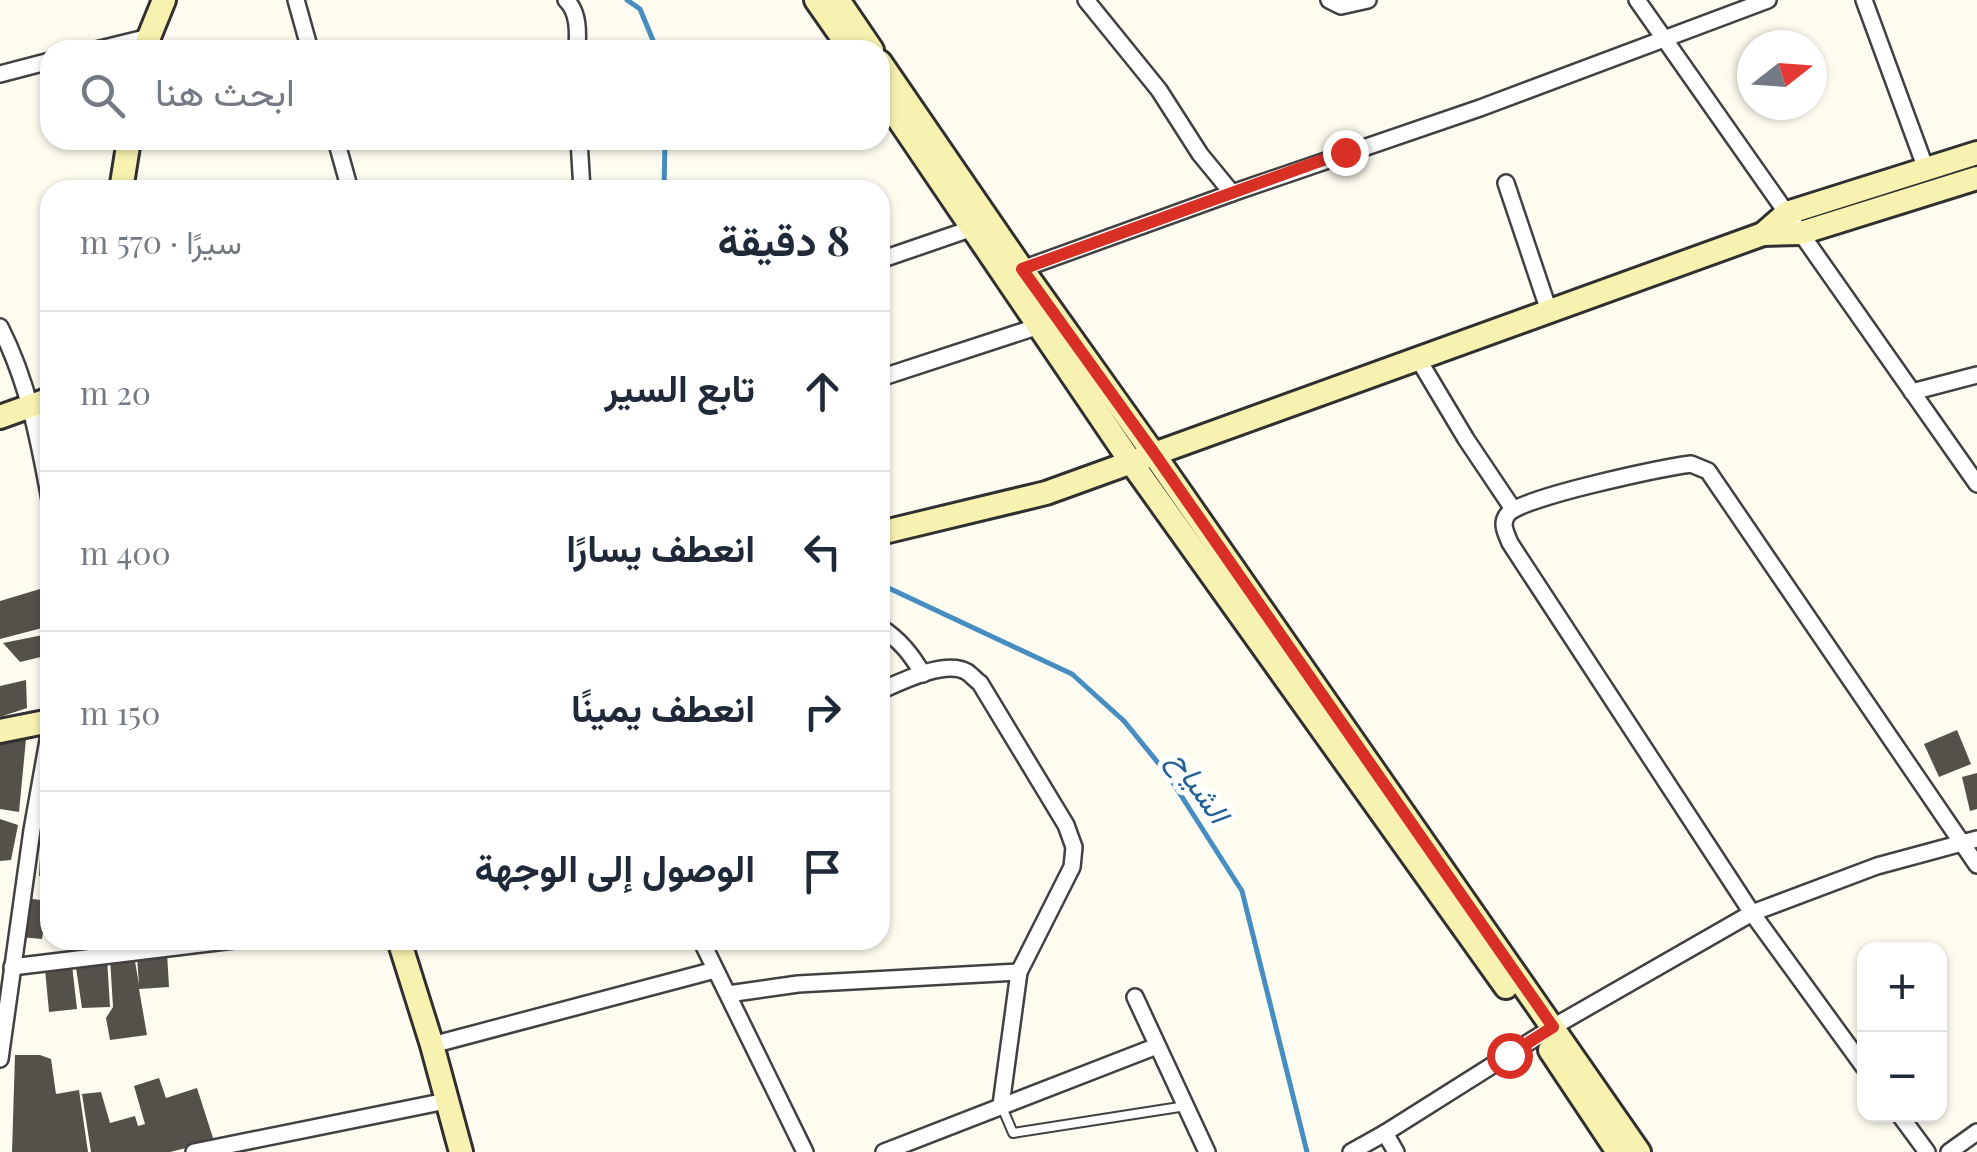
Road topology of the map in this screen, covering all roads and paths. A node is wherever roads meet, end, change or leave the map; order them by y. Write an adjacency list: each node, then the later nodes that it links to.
1 (164, 0): 13 (main road)
2 (296, 0): 14 (street)
3 (566, 0): 15 (street)
4 (816, 0): 16 (main road)
5 (838, 0): 17 (main road)
6 (1086, 0): 32 (street)
7 (1329, 0): 8 (street)
8 (1368, 0)
9 (1637, 0): 12 (street)
10 (1768, 0): 12 (street)
11 (1864, 0): 26 (street)
12 (1663, 38): 32 (street); 33 (street)
13 (149, 40)
14 (307, 40)
15 (577, 40)
16 (844, 40)
17 (865, 40)
18 (40, 64): 19 (street)
19 (0, 74)
20 (890, 77): 38 (main road)
21 (890, 107): 34 (main road)
22 (127, 150): 28 (main road)
23 (339, 150): 29 (street)
24 (580, 150): 30 (street)
25 (1977, 153): 26 (main road)
26 (1926, 169): 33 (main road)
27 (1977, 178): 36 (main road)
28 (123, 180)
29 (347, 180)
30 (581, 180)
31 (1506, 183): 39 (street)
32 (1232, 193): 38 (street)
33 (1787, 213): 35 (main road); 36 (street)
34 (973, 228): 37 (street); 40 (main road)
35 (1762, 234): 36 (main road); 39 (main road)
36 (1801, 234): 45 (street)
37 (890, 257)
38 (1022, 269): 51 (main road)
39 (1549, 310): 42 (main road)
40 (1039, 326): 43 (street); 52 (main road)
41 (0, 327): 46 (street)
42 (1417, 357): 51 (main road); 54 (street)
43 (890, 375)
44 (1977, 375): 45 (street)
45 (1912, 392): 53 (street)
46 (40, 404)
47 (40, 408): 49 (main road)
48 (40, 409): 50 (main road)
49 (0, 416)
50 (0, 429)
51 (1154, 453): 52 (main road); 73 (main road)
52 (1131, 462): 55 (main road); 73 (main road)
53 (1977, 484)
54 (1513, 509): 62 (street); 64 (street)
55 (890, 531)
56 (890, 633): 57 (street)
57 (923, 674): 58 (street); 70 (street)
58 (890, 687)
59 (40, 723): 60 (main road)
60 (0, 731)
61 (40, 786): 68 (street)
62 (1969, 841): 63 (street); 64 (street)
63 (1977, 865)
64 (1752, 913): 73 (street); 76 (street)
65 (152, 950): 68 (street)
66 (402, 950): 74 (main road)
67 (706, 950): 69 (street)
68 (12, 967): 77 (street)
69 (715, 970): 71 (street); 74 (street)
70 (1019, 972): 71 (street); 79 (street)
71 (728, 994): 86 (street)
72 (1135, 997): 75 (street)
73 (1546, 1031): 83 (street); 91 (main road); 92 (main road)
74 (432, 1045): 78 (main road)
75 (1157, 1046): 79 (street); 80 (street)
76 (1857, 1057)
77 (0, 1058)
78 (446, 1101): 84 (street); 85 (main road)
79 (1002, 1105): 80 (lane); 87 (street)
80 (1187, 1106): 88 (street)
81 (1905, 1122): 93 (street)
82 (1977, 1132): 94 (street)
83 (1385, 1134): 89 (street); 90 (street)
84 (194, 1152)
85 (461, 1152)
86 (805, 1152)
87 (884, 1152)
88 (1207, 1152)
89 (1351, 1152)
90 (1396, 1152)
91 (1618, 1152)
92 (1639, 1152)
93 (1928, 1152)
94 (1948, 1152)

